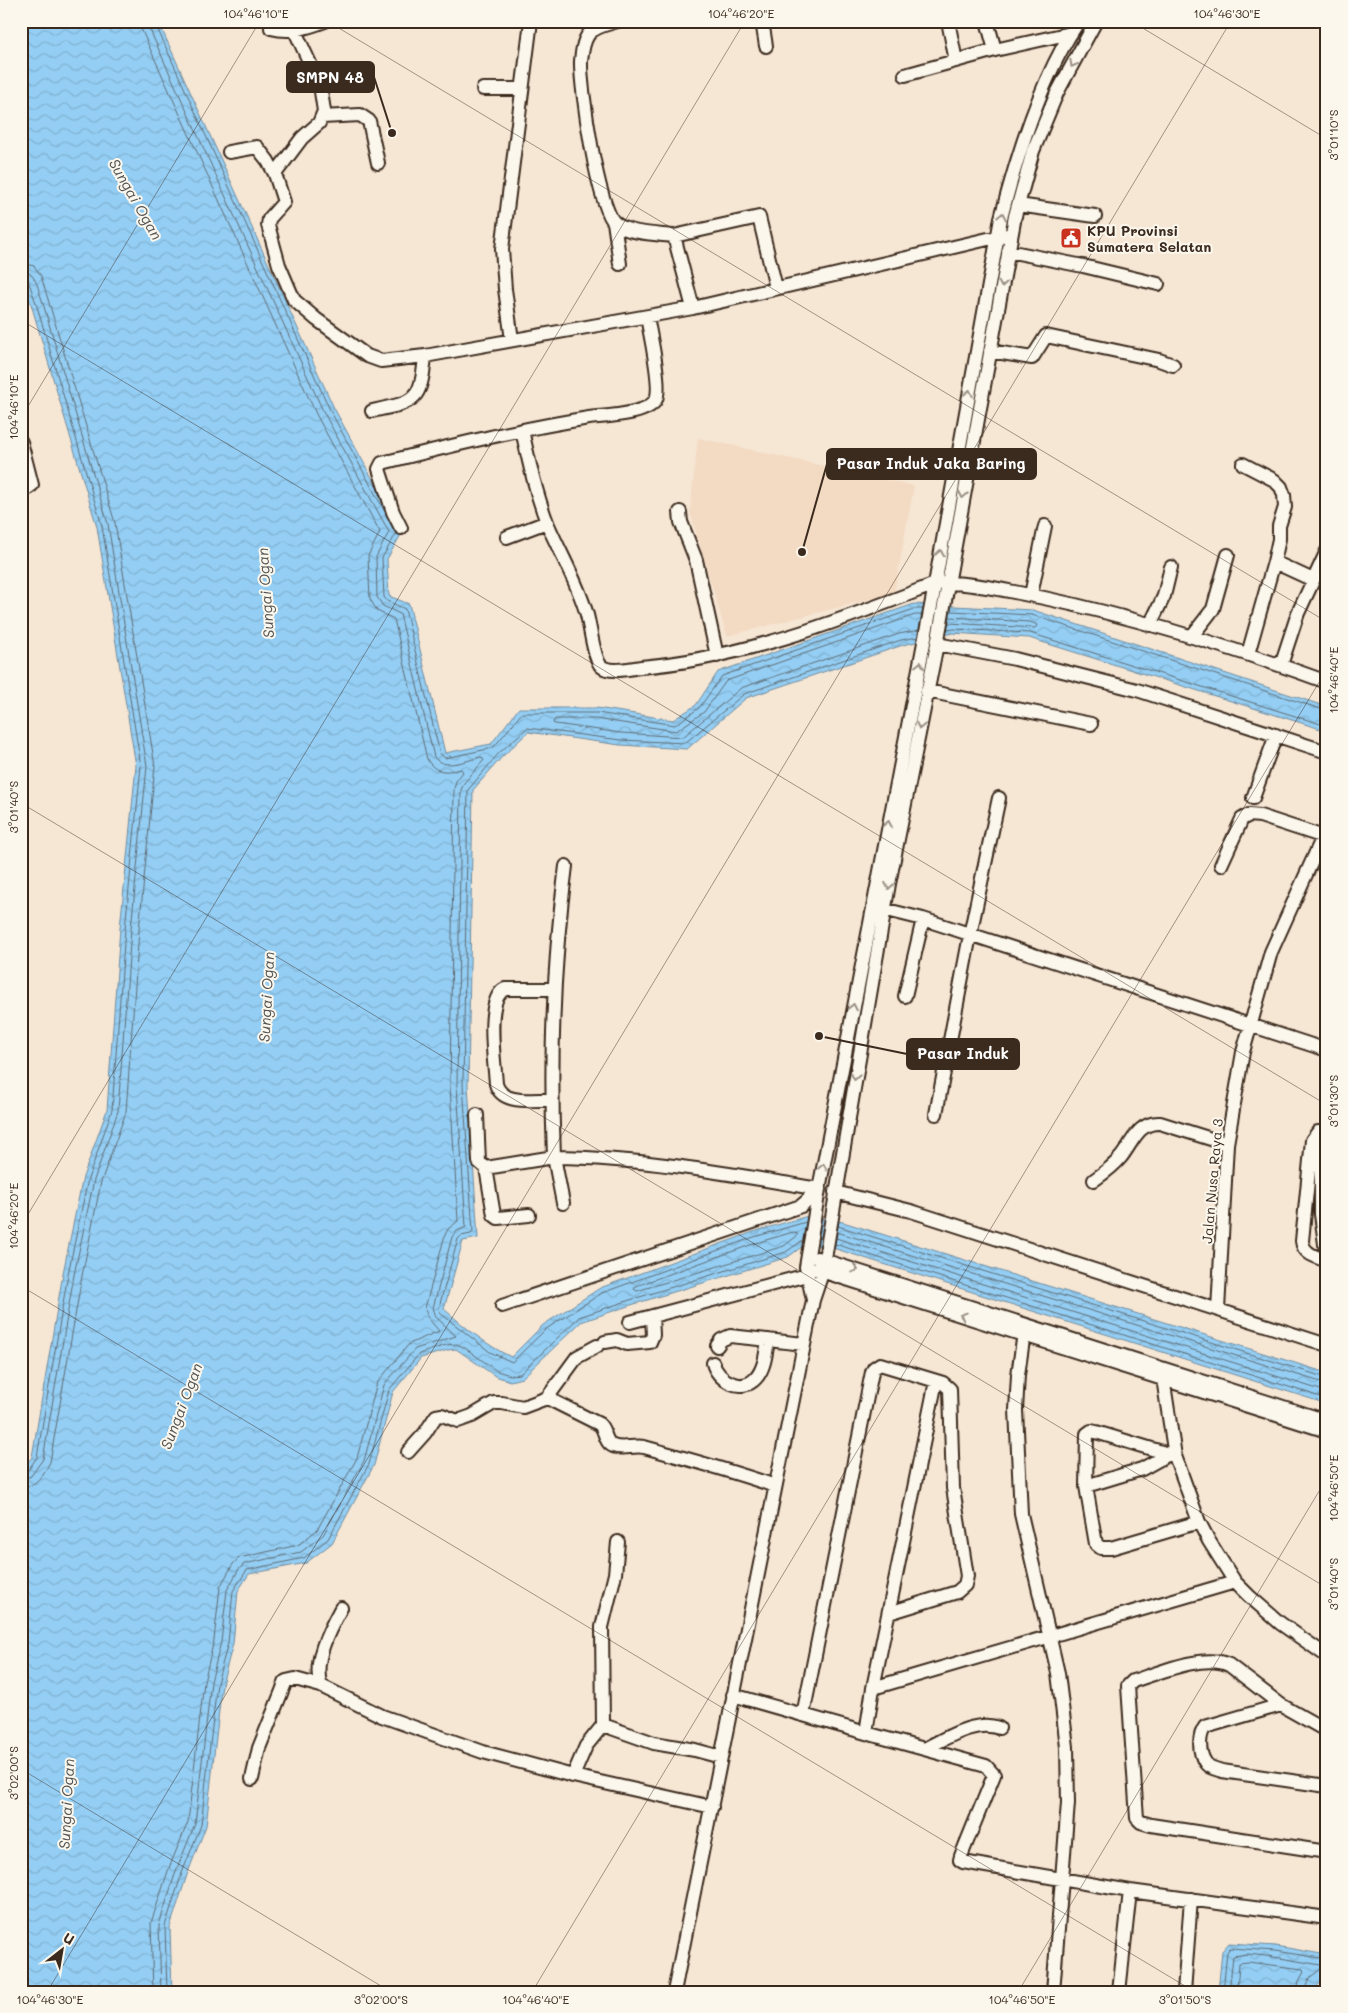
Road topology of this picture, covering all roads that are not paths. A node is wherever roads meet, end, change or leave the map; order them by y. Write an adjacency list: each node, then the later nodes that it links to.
1 (273, 21): 10 (street)
2 (325, 21): 10 (street)
3 (531, 21): 17 (street)
4 (618, 21): 24 (street)
5 (762, 21): 12 (street)
6 (948, 21): 14 (street)
7 (987, 21): 13 (street)
8 (1079, 21): 11 (street)
9 (1096, 21): 22 (street, one-way to 22)
10 (295, 31): 18 (street)
11 (1070, 33): 13 (street); 27 (street, one-way to 11)
12 (766, 46)
13 (995, 50): 14 (street)
14 (956, 61): 15 (street)
15 (905, 74)
16 (483, 89): 17 (street)
17 (522, 89): 34 (street)
18 (322, 118): 20 (street); 21 (street)
19 (229, 152): 21 (street)
20 (378, 163)
21 (275, 174): 36 (street)
22 (1018, 205): 23 (street); 25 (street)
23 (1095, 216)
24 (614, 222): 26 (street); 29 (street)
25 (1011, 234): 27 (street); 28 (street)
26 (674, 236): 31 (street); 32 (street)
27 (998, 237): 31 (street); 53 (street, one-way to 27)
28 (1008, 251): 30 (street); 35 (street, one-way to 35)
29 (620, 264)
30 (1158, 284)
31 (776, 288): 32 (street)
32 (693, 308): 33 (street)
33 (648, 317): 34 (street); 39 (street)
34 (512, 340): 36 (street)
35 (990, 351): 37 (street); 53 (street, one-way to 53)
36 (426, 356): 38 (street)
37 (1173, 365)
38 (372, 410)
39 (522, 430): 44 (street); 46 (street)
40 (21, 442): 42 (street)
41 (1243, 464): 50 (street)
42 (21, 493)
43 (680, 512): 59 (street)
44 (547, 522): 47 (street); 59 (street)
45 (1045, 526): 54 (street)
46 (401, 528)
47 (507, 537)
48 (1327, 551): 52 (street)
49 (1228, 555): 56 (street)
50 (1274, 562): 52 (street); 58 (street)
51 (1171, 567): 55 (street)
52 (1313, 580): 60 (street)
53 (941, 584): 54 (street); 57 (street); 59 (street)
54 (1031, 595): 55 (street)
55 (1150, 625): 56 (street)
56 (1192, 636): 58 (street)
57 (933, 642): 62 (street); 64 (street); 71 (street, one-way to 57)
58 (1248, 654): 60 (street)
59 (717, 656)
60 (1281, 665): 61 (street)
61 (1327, 682)
62 (927, 691): 63 (street); 72 (street, one-way to 72)
63 (1091, 724)
64 (1276, 735): 65 (street); 67 (street)
65 (1327, 752)
66 (999, 798): 74 (street)
67 (1253, 798)
68 (1324, 832): 69 (street); 77 (street, Jalan Nusa Raya 3)
69 (1221, 865)
70 (566, 866): 75 (street)
71 (872, 906): 72 (street); 87 (street, one-way to 71)
72 (885, 909): 73 (street); 88 (street, one-way to 88)
73 (923, 919): 74 (street); 76 (street)
74 (970, 935): 77 (street); 81 (street)
75 (554, 989): 79 (street); 79 (street)
76 (905, 996)
77 (1251, 1025): 78 (street); 83 (street, Jalan Nusa Raya 3)
78 (1327, 1050)
79 (552, 1100): 84 (street)
80 (477, 1114): 85 (street)
81 (936, 1114)
82 (1324, 1133): 92 (street); 92 (street)
83 (1227, 1144): 86 (street); 96 (street, Jalan Nusa Raya 3)
84 (554, 1157): 85 (street); 87 (street); 89 (street)
85 (486, 1168): 90 (street)
86 (1094, 1180)
87 (816, 1188): 93 (street); 95 (street)
88 (835, 1192): 91 (street); 96 (street)
89 (563, 1203)
90 (529, 1215)
91 (824, 1260): 93 (street); 94 (street); 99 (street)
92 (1327, 1260)
93 (807, 1261): 94 (street); 97 (street)
94 (814, 1300): 101 (street)
95 (502, 1306)
96 (1218, 1310): 102 (street)
97 (652, 1316): 98 (street); 107 (street)
98 (630, 1322)
99 (1024, 1330): 105 (street); 119 (street)
100 (768, 1340): 101 (street); 103 (street); 104 (street)
101 (804, 1344): 112 (street)
102 (1327, 1345)
103 (717, 1346)
104 (712, 1363)
105 (1164, 1374): 108 (street); 109 (street); 111 (street)
106 (936, 1381): 118 (street); 118 (street); 125 (street)
107 (547, 1398): 110 (street); 112 (street)
108 (1327, 1422)
109 (1327, 1431)
110 (408, 1452)
111 (1172, 1455): 113 (street); 113 (street); 114 (street)
112 (775, 1486): 123 (street)
113 (1086, 1486): 114 (street)
114 (1199, 1522): 116 (street)
115 (618, 1542): 126 (street)
116 (1235, 1582): 119 (street); 120 (street)
117 (341, 1608): 121 (street)
118 (890, 1613): 122 (street)
119 (1049, 1635): 122 (street); 137 (street)
120 (1327, 1656)
121 (320, 1686): 132 (street); 133 (street)
122 (873, 1688): 129 (street)
123 (733, 1695): 125 (street); 131 (street)
124 (1281, 1705): 128 (street); 134 (street); 136 (street)
125 (803, 1716): 129 (street)
126 (603, 1725): 131 (street); 132 (street)
127 (999, 1728): 130 (street)
128 (1327, 1731)
129 (866, 1733): 130 (street)
130 (924, 1749): 137 (street)
131 (721, 1757): 135 (street)
132 (573, 1776): 135 (street)
133 (252, 1779)
134 (1327, 1786)
135 (712, 1806): 141 (street)
136 (1327, 1852)
137 (1063, 1880): 138 (street); 142 (street)
138 (1130, 1891): 139 (street); 143 (street)
139 (1191, 1899): 140 (street); 144 (street)
140 (1327, 1918)
141 (674, 1992)
142 (1053, 1992)
143 (1119, 1992)
144 (1184, 1992)

